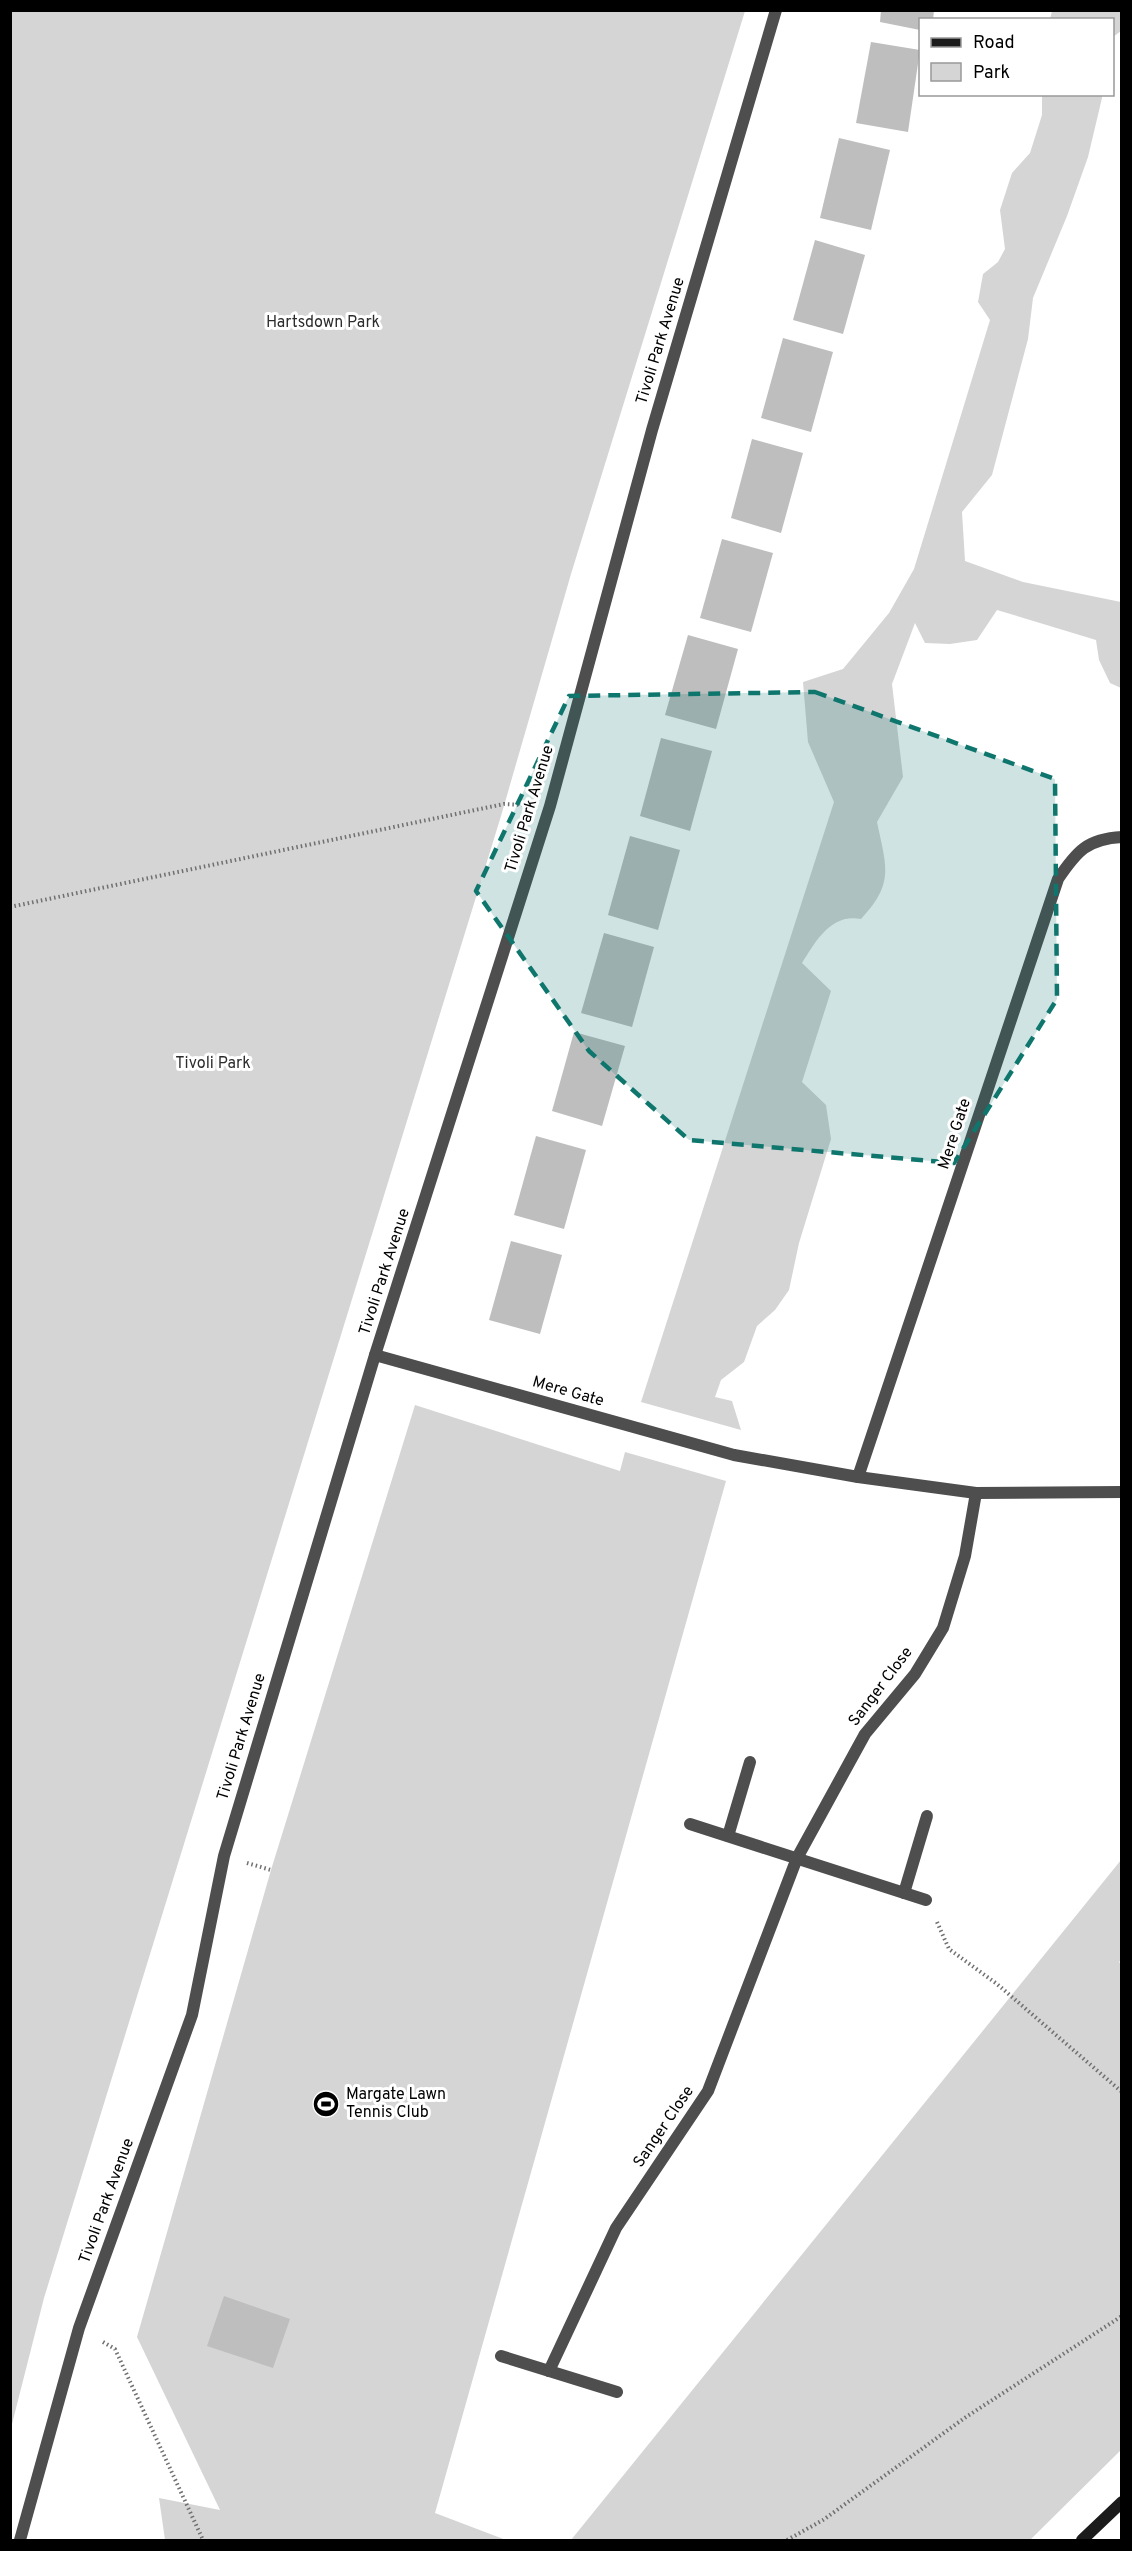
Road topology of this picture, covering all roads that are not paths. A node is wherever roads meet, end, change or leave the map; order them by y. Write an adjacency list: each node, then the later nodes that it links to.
1 (777, 10): 3 (street, Tivoli Park Avenue)
2 (1122, 837): 4 (street, Mere Gate)
3 (375, 1355): 4 (street, Mere Gate); 18 (street, Tivoli Park Avenue)
4 (858, 1477): 6 (street, Mere Gate)
5 (1122, 1492): 6 (street, Mere Gate)
6 (976, 1493): 11 (street, Sanger Close)
7 (750, 1762): 10 (street)
8 (927, 1816): 12 (street)
9 (690, 1824): 10 (street)
10 (728, 1836): 11 (street)
11 (797, 1858): 12 (street); 15 (street, Sanger Close)
12 (904, 1893): 13 (street)
13 (926, 1900)
14 (501, 2356): 15 (street)
15 (549, 2372): 16 (street)
16 (617, 2392)
17 (1122, 2502): 19 (street)
18 (20, 2541)
19 (1082, 2541)

